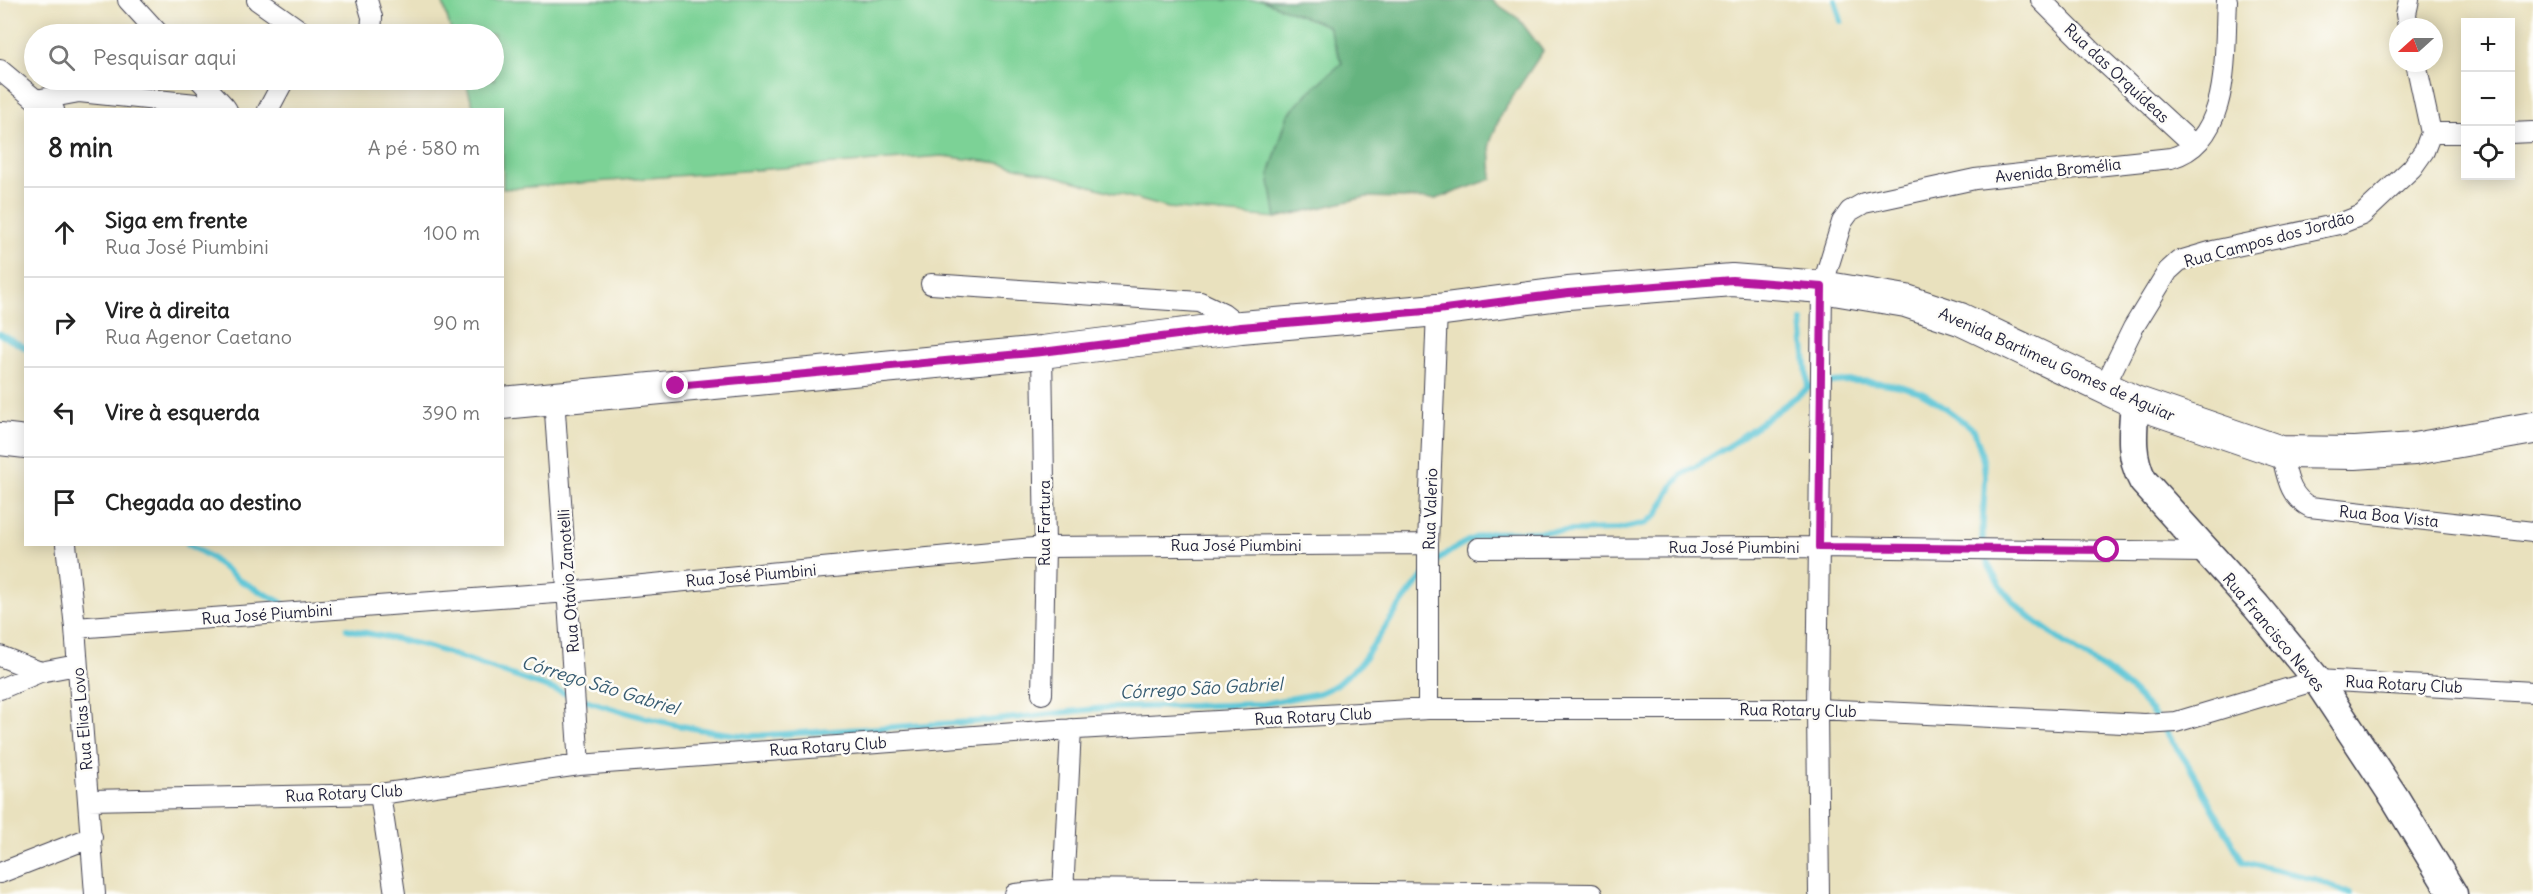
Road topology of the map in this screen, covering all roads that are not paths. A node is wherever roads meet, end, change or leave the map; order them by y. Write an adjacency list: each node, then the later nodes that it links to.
1 (128, 0): 8 (street)
2 (257, 0): 9 (street)
3 (368, 0): 10 (street)
4 (2040, 0): 22 (street, Rua das Orquídeas)
5 (2227, 0): 22 (street, Avenida Bromélia)
6 (2409, 0): 7 (street)
7 (2407, 18)
8 (150, 24)
9 (291, 24)
10 (372, 24)
11 (0, 70): 15 (street)
12 (2418, 72): 19 (street)
13 (209, 90): 16 (street)
14 (279, 90): 17 (street)
15 (38, 105): 16 (street)
16 (226, 108)
17 (269, 108)
18 (2533, 132): 21 (street)
19 (2431, 133): 20 (street); 28 (street, Rua Campos dos Jordão)
20 (2461, 133)
21 (2515, 133)
22 (2194, 145): 24 (street, Avenida Bromélia)
23 (931, 284): 26 (street)
24 (1822, 287): 25 (main road, Avenida Bartimeu Gomes de Aguiar); 28 (main road, Avenida Bartimeu Gomes de Aguiar); 39 (street, Avenida Bromélia)
25 (1437, 310): 26 (main road, Avenida Bartimeu Gomes de Aguiar); 41 (street, Rua Valerio)
26 (1241, 327): 27 (main road, Avenida Bartimeu Gomes de Aguiar)
27 (1042, 352): 29 (main road, Avenida Bartimeu Gomes de Aguiar); 38 (street, Rua Fartura)
28 (2104, 387): 31 (main road, Avenida Bartimeu Gomes de Aguiar)
29 (554, 397): 30 (main road, Avenida Bartimeu Gomes de Aguiar); 43 (street, Rua Otávio Zanotelli)
30 (504, 402)
31 (2135, 402): 35 (main road, Avenida Bartimeu Gomes de Aguiar); 42 (street, Rua Francisco Neves)
32 (2533, 428): 35 (main road, Avenida Bartimeu Gomes de Aguiar)
33 (0, 439): 34 (main road)
34 (24, 442)
35 (2282, 452): 36 (street, Rua Boa Vista)
36 (2533, 532)
37 (66, 546): 44 (street, Rua Elias Lovo)
38 (1045, 547): 41 (street, Rua José Piumbini); 43 (street, Rua José Piumbini); 51 (street, Rua Fartura)
39 (1819, 547): 40 (street, Rua José Piumbini); 42 (street, Rua José Piumbini); 53 (street, Avenida Bromélia)
40 (1479, 548)
41 (1428, 549): 52 (street, Rua Valerio)
42 (2205, 552): 48 (street, Rua Francisco Neves)
43 (569, 592): 44 (street, Rua José Piumbini); 55 (street, Rua Otávio Zanotelli)
44 (75, 628): 46 (street, Rua Elias Lovo)
45 (0, 656): 47 (street)
46 (77, 665): 47 (street); 57 (street, Rua Elias Lovo)
47 (40, 672): 49 (street)
48 (2317, 680): 50 (street, Rua Rotary Club); 53 (street, Rua Rotary Club); 66 (street, Rua Francisco Neves)
49 (0, 689)
50 (2533, 692)
51 (1042, 694)
52 (1428, 709): 53 (street, Rua Rotary Club); 54 (street, Rua Rotary Club)
53 (1817, 709): 65 (street, Avenida Bromélia)
54 (1071, 729): 55 (street, Rua Rotary Club); 60 (street)
55 (579, 765): 56 (street, Rua Rotary Club)
56 (380, 794): 57 (street, Rua Rotary Club); 62 (street)
57 (89, 800): 58 (street, Rua Elias Lovo)
58 (92, 837): 59 (street); 61 (street, Rua Elias Lovo)
59 (0, 873)
60 (1063, 891): 63 (street); 64 (street)
61 (95, 894)
62 (395, 894)
63 (1015, 894)
64 (1592, 894)
65 (1820, 894)
66 (2453, 894)

